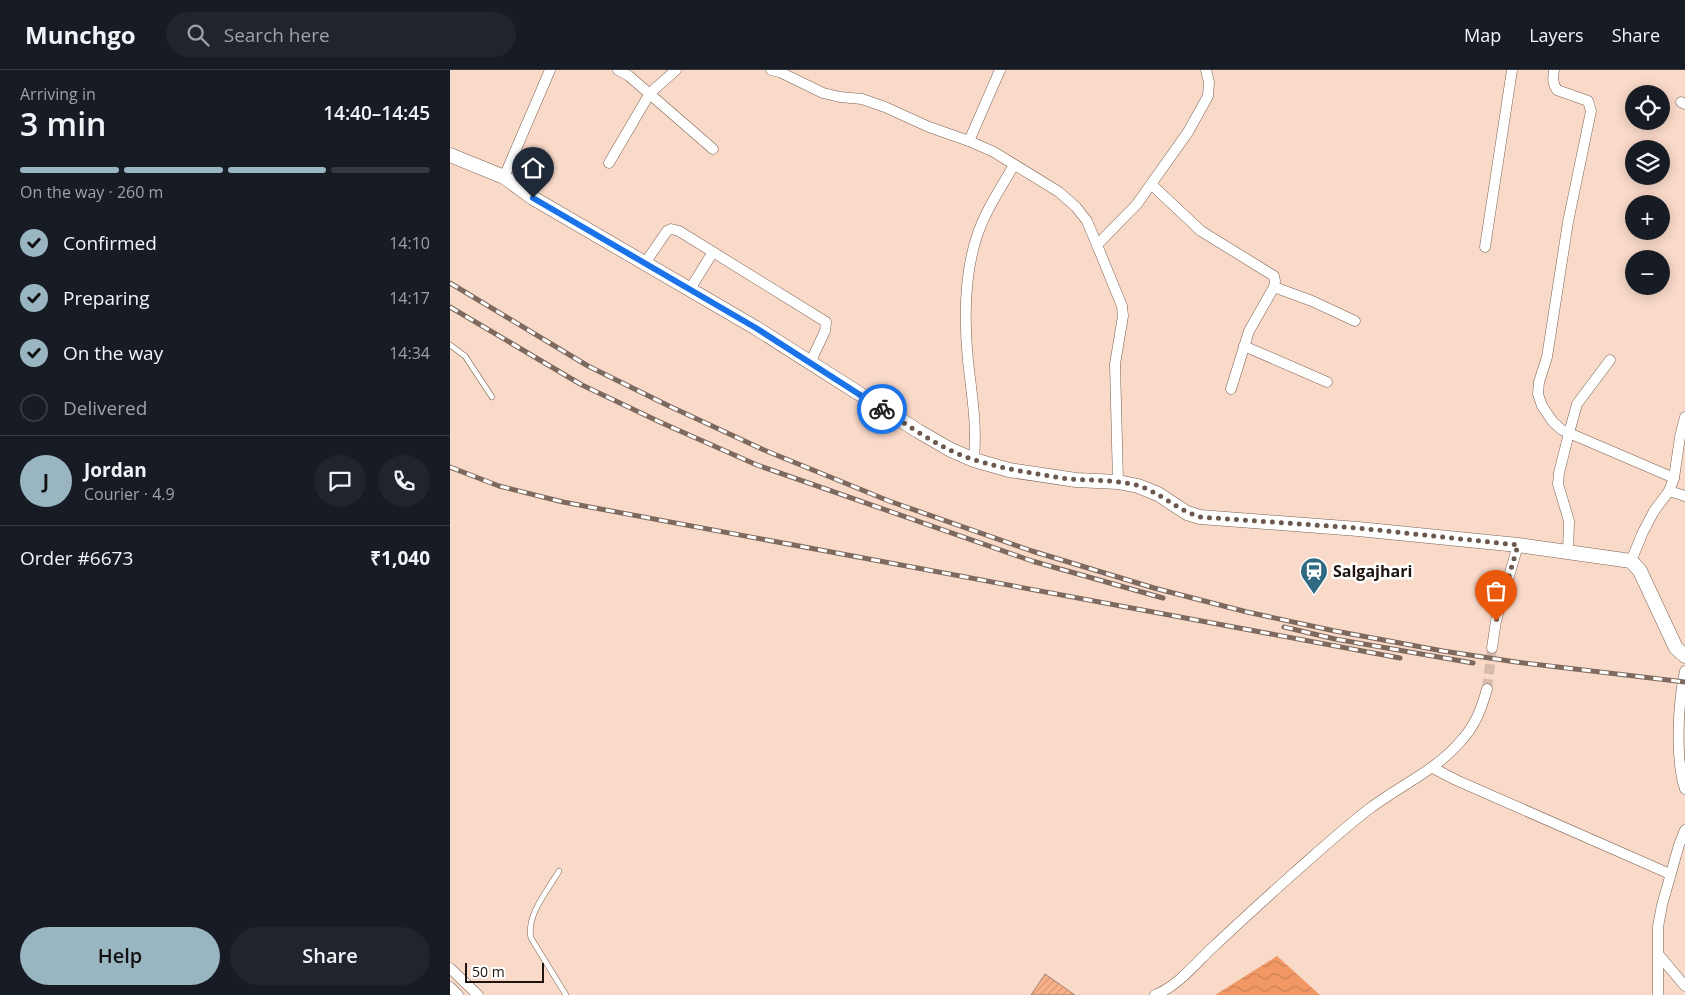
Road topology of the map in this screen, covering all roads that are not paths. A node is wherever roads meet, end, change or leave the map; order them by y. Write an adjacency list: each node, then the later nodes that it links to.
1 (550, 70): 15 (street)
2 (618, 70): 9 (street)
3 (676, 70): 9 (street)
4 (771, 70): 10 (street)
5 (1000, 70): 10 (street)
6 (1206, 70): 16 (street)
7 (1512, 70): 18 (street)
8 (1554, 70): 32 (street)
9 (650, 93): 11 (street); 13 (street)
10 (970, 142): 14 (street)
11 (714, 149)
12 (450, 155): 15 (main road)
13 (609, 163)
14 (1014, 165): 17 (street); 33 (street)
15 (504, 177): 20 (main road)
16 (1152, 184): 17 (street); 21 (street)
17 (1097, 245): 35 (street)
18 (1485, 248)
19 (713, 252): 20 (street); 22 (street); 27 (street)
20 (645, 263): 22 (main road)
21 (1274, 287): 23 (street); 25 (street)
22 (690, 289): 27 (main road)
23 (1356, 320)
24 (450, 345): 30 (lane)
25 (1244, 346): 28 (street); 29 (street)
26 (1610, 360): 32 (street)
27 (810, 363): 33 (main road)
28 (1328, 382)
29 (1231, 389)
30 (492, 397)
31 (1685, 418): 34 (street)
32 (1568, 432): 34 (street); 39 (street)
33 (974, 460): 35 (main road)
34 (1674, 478): 36 (street)
35 (1118, 482): 38 (main road)
36 (1669, 490): 37 (street); 40 (street)
37 (1685, 496)
38 (1518, 545): 39 (main road); 41 (street)
39 (1568, 552): 40 (main road)
40 (1632, 561): 42 (main road)
41 (1492, 648)
42 (1685, 656)
43 (1685, 671): 46 (street)
44 (1487, 689): 45 (street)
45 (1433, 768): 49 (street); 57 (street)
46 (1685, 789)
47 (1685, 830): 49 (street)
48 (559, 870): 56 (lane)
49 (1670, 874): 50 (street)
50 (1659, 955): 52 (street); 58 (street)
51 (450, 968): 55 (street)
52 (1685, 986)
53 (450, 987): 54 (street)
54 (458, 995)
55 (478, 995)
56 (566, 995)
57 (1155, 995)
58 (1658, 995)

